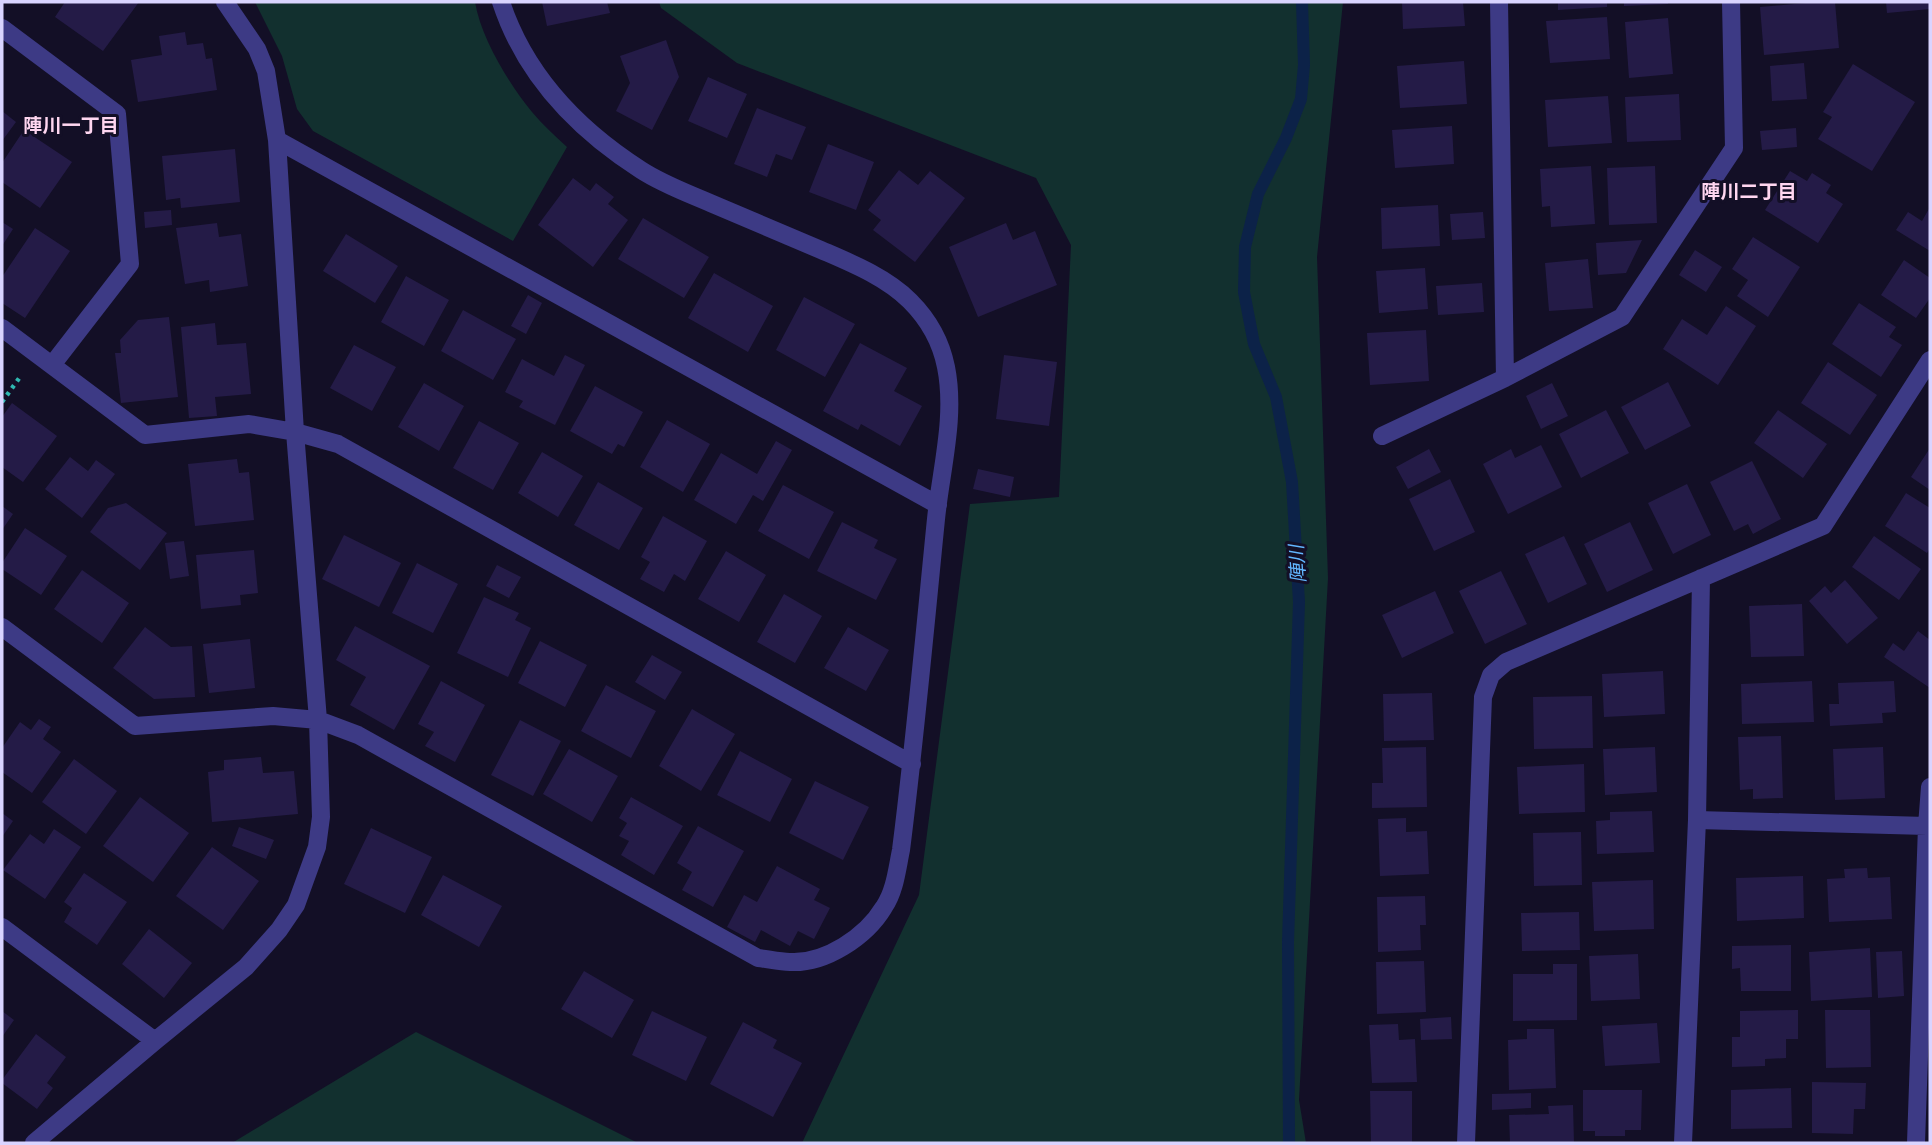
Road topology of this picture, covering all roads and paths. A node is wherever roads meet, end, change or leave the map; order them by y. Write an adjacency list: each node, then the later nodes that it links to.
1 (225, 2): 6 (street)
2 (501, 2): 13 (street)
3 (1499, 2): 10 (street)
4 (1731, 2): 10 (street)
5 (2, 28): 9 (street)
6 (277, 140): 11 (street); 13 (street)
7 (2, 328): 9 (street)
8 (1930, 360): 14 (street)
9 (52, 365): 11 (street)
10 (1505, 378): 12 (street)
11 (295, 432): 16 (street); 17 (street)
12 (1382, 436)
13 (938, 505): 17 (street)
14 (1701, 578): 19 (street); 24 (street)
15 (2, 627): 16 (street)
16 (318, 720): 17 (street); 22 (street)
17 (912, 764)
18 (1930, 787): 20 (street)
19 (1697, 820): 20 (street); 25 (street)
20 (1927, 826): 26 (street)
21 (2, 927): 22 (street)
22 (155, 1041): 23 (street)
23 (34, 1143)
24 (1466, 1143)
25 (1683, 1143)
26 (1916, 1143)

